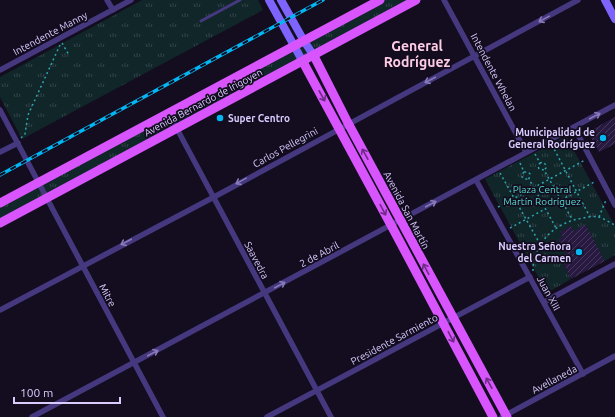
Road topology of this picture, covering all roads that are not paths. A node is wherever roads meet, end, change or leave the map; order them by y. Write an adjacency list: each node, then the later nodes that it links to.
1 (107, 0): 11 (street)
2 (130, 0): 11 (street, Intendente Manny)
3 (240, 0): 13 (lane)
4 (269, 0): 15 (main road, Avenida San Martín)
5 (281, 0): 14 (main road, Avenida San Martín)
6 (380, 0): 14 (main road, Avenida Bernardo de Irigoyen)
7 (416, 0): 16 (main road, Avenida Bernardo de Irigoyen)
8 (444, 0): 17 (street, Intendente Whelan)
9 (578, 0): 17 (street, Carlos Pellegrini, one-way to 17)
10 (605, 0): 12 (main road)
11 (112, 10): 19 (street, Intendente Manny)
12 (615, 19)
13 (201, 21)
14 (304, 41): 15 (main road, Avenida Bernardo de Irigoyen); 16 (main road, Avenida San Martín)
15 (294, 46): 18 (main road, Avenida San Martín); 22 (main road, Avenida Bernardo de Irigoyen)
16 (314, 56): 18 (main road, Avenida Bernardo de Irigoyen); 23 (main road, Avenida San Martín)
17 (475, 56): 23 (street, Carlos Pellegrini, one-way to 23); 29 (street, Intendente Whelan)
18 (303, 62): 25 (main road, Avenida San Martín, one-way to 25); 26 (main road, Avenida Bernardo de Irigoyen)
19 (0, 70)
20 (615, 105): 24 (street, 2 de Abril, one-way to 20)
21 (0, 110): 27 (street, Mitre)
22 (168, 112): 26 (street, Saavedra); 31 (main road, Avenida Bernardo de Irigoyen)
23 (348, 123): 25 (street, Carlos Pellegrini); 36 (main road, Avenida San Martín, one-way to 23)
24 (574, 127): 29 (street, 2 de Abril); 35 (street)
25 (339, 128): 33 (street, Carlos Pellegrini, one-way to 33); 38 (main road, Avenida San Martín, one-way to 38)
26 (176, 129): 32 (main road, Avenida Bernardo de Irigoyen); 33 (street, Saavedra)
27 (18, 143): 28 (street); 31 (street, Mitre)
28 (0, 152)
29 (526, 152): 30 (street, 2 de Abril)
30 (476, 180): 36 (street, 2 de Abril, one-way to 30); 41 (street, Juan XIII)
31 (38, 182): 32 (street, Mitre); 34 (main road, Avenida Bernardo de Irigoyen)
32 (48, 197): 37 (main road, Avenida Bernardo de Irigoyen); 40 (street, Mitre)
33 (214, 197): 40 (street, Carlos Pellegrini, one-way to 40); 42 (street, Saavedra)
34 (0, 203)
35 (615, 205)
36 (400, 220): 38 (street, 2 de Abril); 45 (main road, Avenida San Martín, one-way to 36)
37 (0, 223)
38 (391, 225): 42 (street, 2 de Abril, one-way to 38); 46 (main road, Avenida San Martín)
39 (615, 264): 43 (street)
40 (82, 266): 44 (street, Carlos Pellegrini); 48 (street, Mitre)
41 (530, 277): 43 (street, Juan XIII); 45 (street, Presidente Sarmiento)
42 (264, 293): 48 (street, 2 de Abril, one-way to 42); 50 (street, Saavedra)
43 (544, 302): 49 (street, Juan XIII)
44 (0, 310)
45 (453, 318): 46 (street, Presidente Sarmiento); 51 (main road, Avenida San Martín, one-way to 45)
46 (444, 324): 50 (street, Presidente Sarmiento); 56 (main road, Avenida San Martín, one-way to 56)
47 (615, 356): 49 (street, Avellaneda)
48 (134, 363): 52 (street, 2 de Abril); 53 (street, Mitre)
49 (583, 374): 51 (street, Avellaneda)
50 (316, 390): 54 (street, Presidente Sarmiento); 55 (street, Saavedra)
51 (505, 416)
52 (32, 417)
53 (163, 417)
54 (267, 417)
55 (331, 417)
56 (493, 417)

